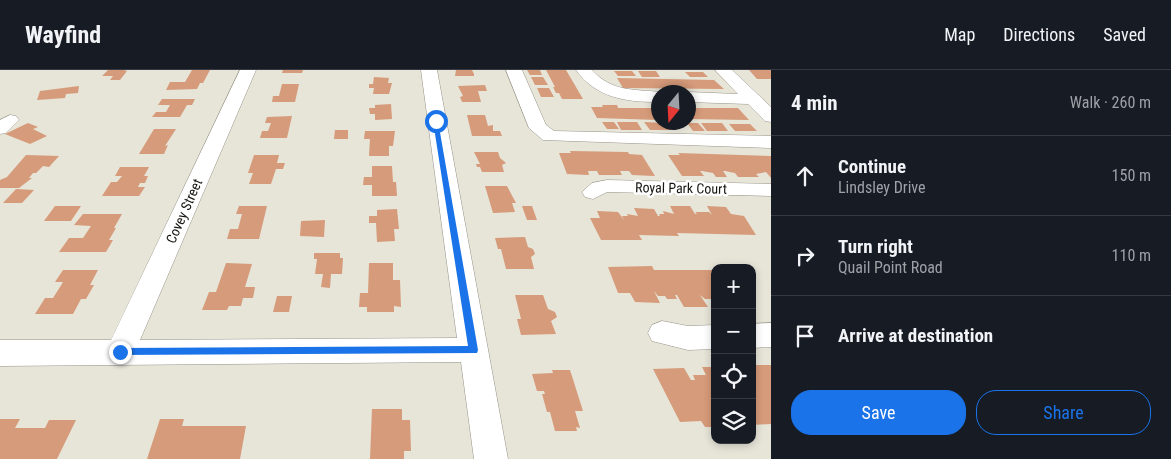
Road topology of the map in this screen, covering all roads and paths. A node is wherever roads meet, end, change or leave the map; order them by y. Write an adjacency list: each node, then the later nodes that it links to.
1 (248, 70): 19 (street, Covey Street)
2 (429, 70): 17 (street)
3 (514, 70): 10 (street)
4 (584, 70): 6 (street)
5 (723, 70): 8 (street)
6 (651, 96)
7 (696, 97): 8 (street)
8 (752, 99): 9 (street)
9 (771, 117)
10 (771, 142)
11 (771, 190): 12 (street, Royal Park Court)
12 (593, 192)
13 (662, 333): 16 (street)
14 (771, 335): 15 (street)
15 (756, 336)
16 (711, 337)
17 (474, 350): 19 (street); 20 (street)
18 (0, 352): 19 (street)
19 (120, 352)
20 (490, 459)

